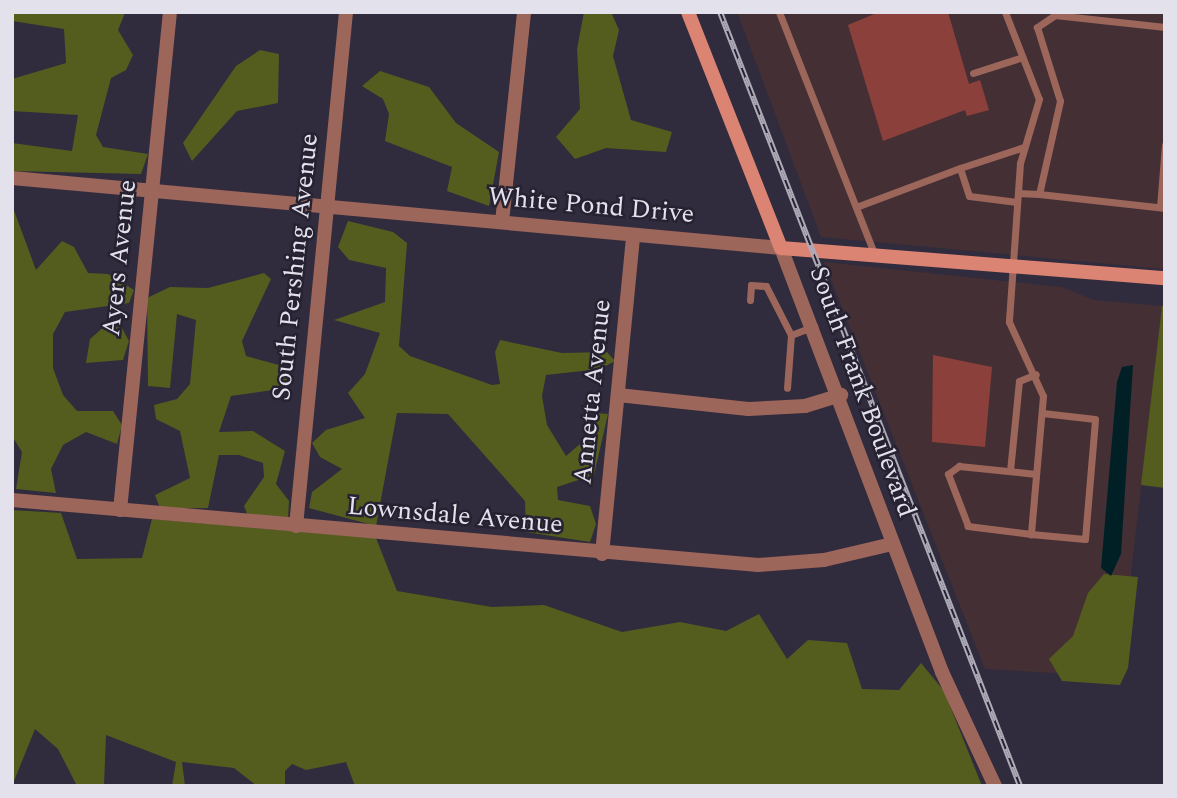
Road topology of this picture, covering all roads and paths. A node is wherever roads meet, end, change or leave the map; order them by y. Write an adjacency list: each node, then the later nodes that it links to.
1 (170, 12): 14 (street, Ayers Avenue)
2 (346, 12): 18 (street, South Pershing Avenue)
3 (524, 12): 21 (street)
4 (688, 12): 23 (street, South Frank Boulevard)
5 (779, 12): 19 (lane)
6 (1005, 12): 8 (lane)
7 (1165, 27): 16 (lane)
8 (1023, 57): 9 (lane); 11 (lane)
9 (973, 73)
10 (1165, 145): 20 (lane)
11 (1024, 147): 12 (lane); 15 (lane)
12 (960, 168): 17 (lane); 19 (lane)
13 (12, 178): 14 (street, White Pond Drive)
14 (151, 190): 18 (street, White Pond Drive); 38 (street, Ayers Avenue)
15 (1018, 192): 16 (lane); 17 (lane)
16 (1039, 194): 20 (lane)
17 (1017, 202): 25 (lane)
18 (327, 207): 21 (street, White Pond Drive); 39 (street, South Pershing Avenue)
19 (856, 207): 24 (lane)
20 (1162, 208)
21 (502, 222): 22 (street, White Pond Drive)
22 (633, 236): 23 (street, White Pond Drive); 32 (street, Annetta Avenue)
23 (781, 248): 24 (street, White Pond Drive); 28 (street, South Frank Boulevard)
24 (875, 256): 25 (street, White Pond Drive)
25 (1011, 267): 26 (street, White Pond Drive); 30 (lane)
26 (1165, 278)
27 (750, 300): 29 (lane)
28 (814, 326): 29 (lane); 33 (street, South Frank Boulevard)
29 (792, 335): 31 (lane)
30 (1035, 374): 34 (lane); 35 (lane)
31 (787, 388)
32 (618, 395): 33 (street); 42 (street, Annetta Avenue)
33 (841, 395): 41 (street, South Frank Boulevard)
34 (1042, 413): 36 (lane); 40 (lane)
35 (1010, 471): 36 (lane); 40 (lane)
36 (1036, 474): 40 (lane)
37 (12, 500): 38 (street, Lownsdale Avenue)
38 (120, 509): 39 (street, Lownsdale Avenue)
39 (296, 526): 42 (street, Lownsdale Avenue)
40 (1031, 534)
41 (892, 544): 42 (street, Lownsdale Avenue); 43 (street, South Frank Boulevard)
42 (602, 554)
43 (995, 786)

